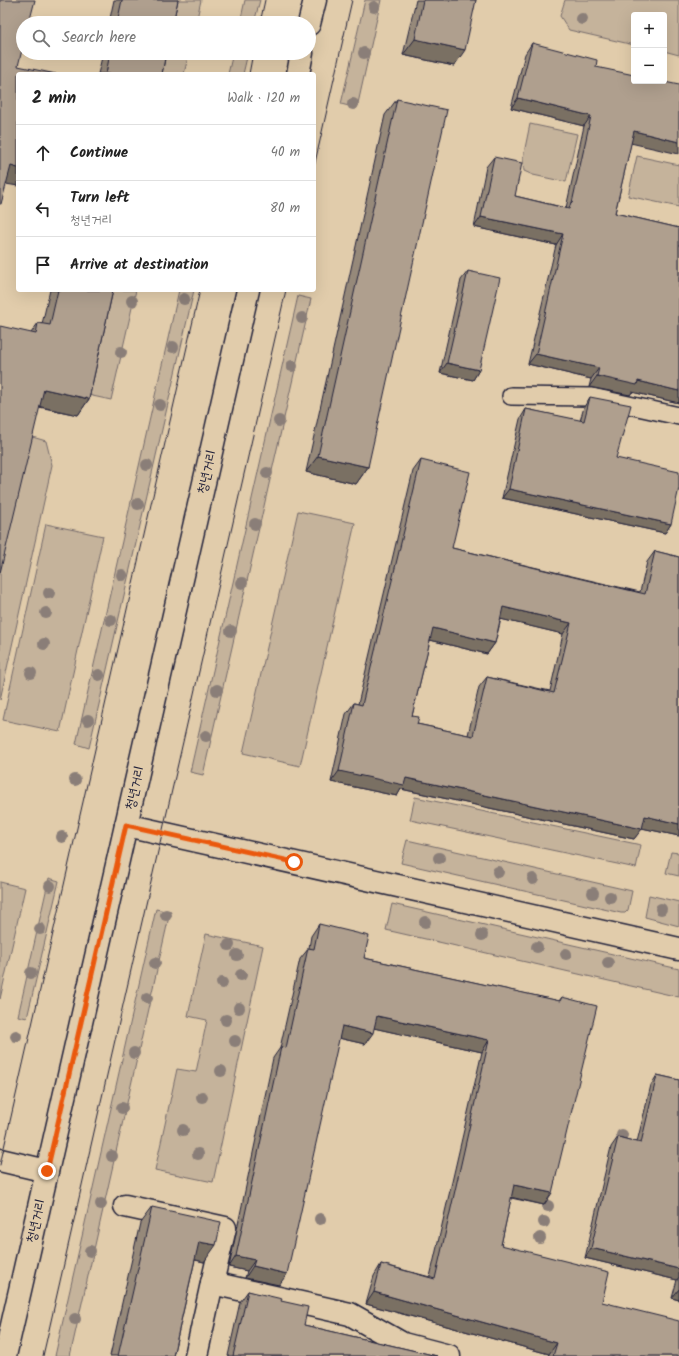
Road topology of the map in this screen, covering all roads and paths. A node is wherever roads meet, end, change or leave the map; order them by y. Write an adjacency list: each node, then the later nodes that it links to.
1 (315, 0): 2 (main road)
2 (311, 16)
3 (301, 60): 4 (main road)
4 (298, 72)
5 (248, 292): 8 (main road, 청년거리)
6 (512, 396): 7 (lane)
7 (679, 416)
8 (126, 825): 9 (main road); 11 (main road, 청년거리)
9 (679, 949)
10 (0, 1160): 11 (main road)
11 (47, 1171): 14 (main road, 청년거리)
12 (125, 1206): 13 (main road)
13 (212, 1283): 15 (main road); 16 (main road)
14 (5, 1356)
15 (196, 1356)
16 (448, 1356)

